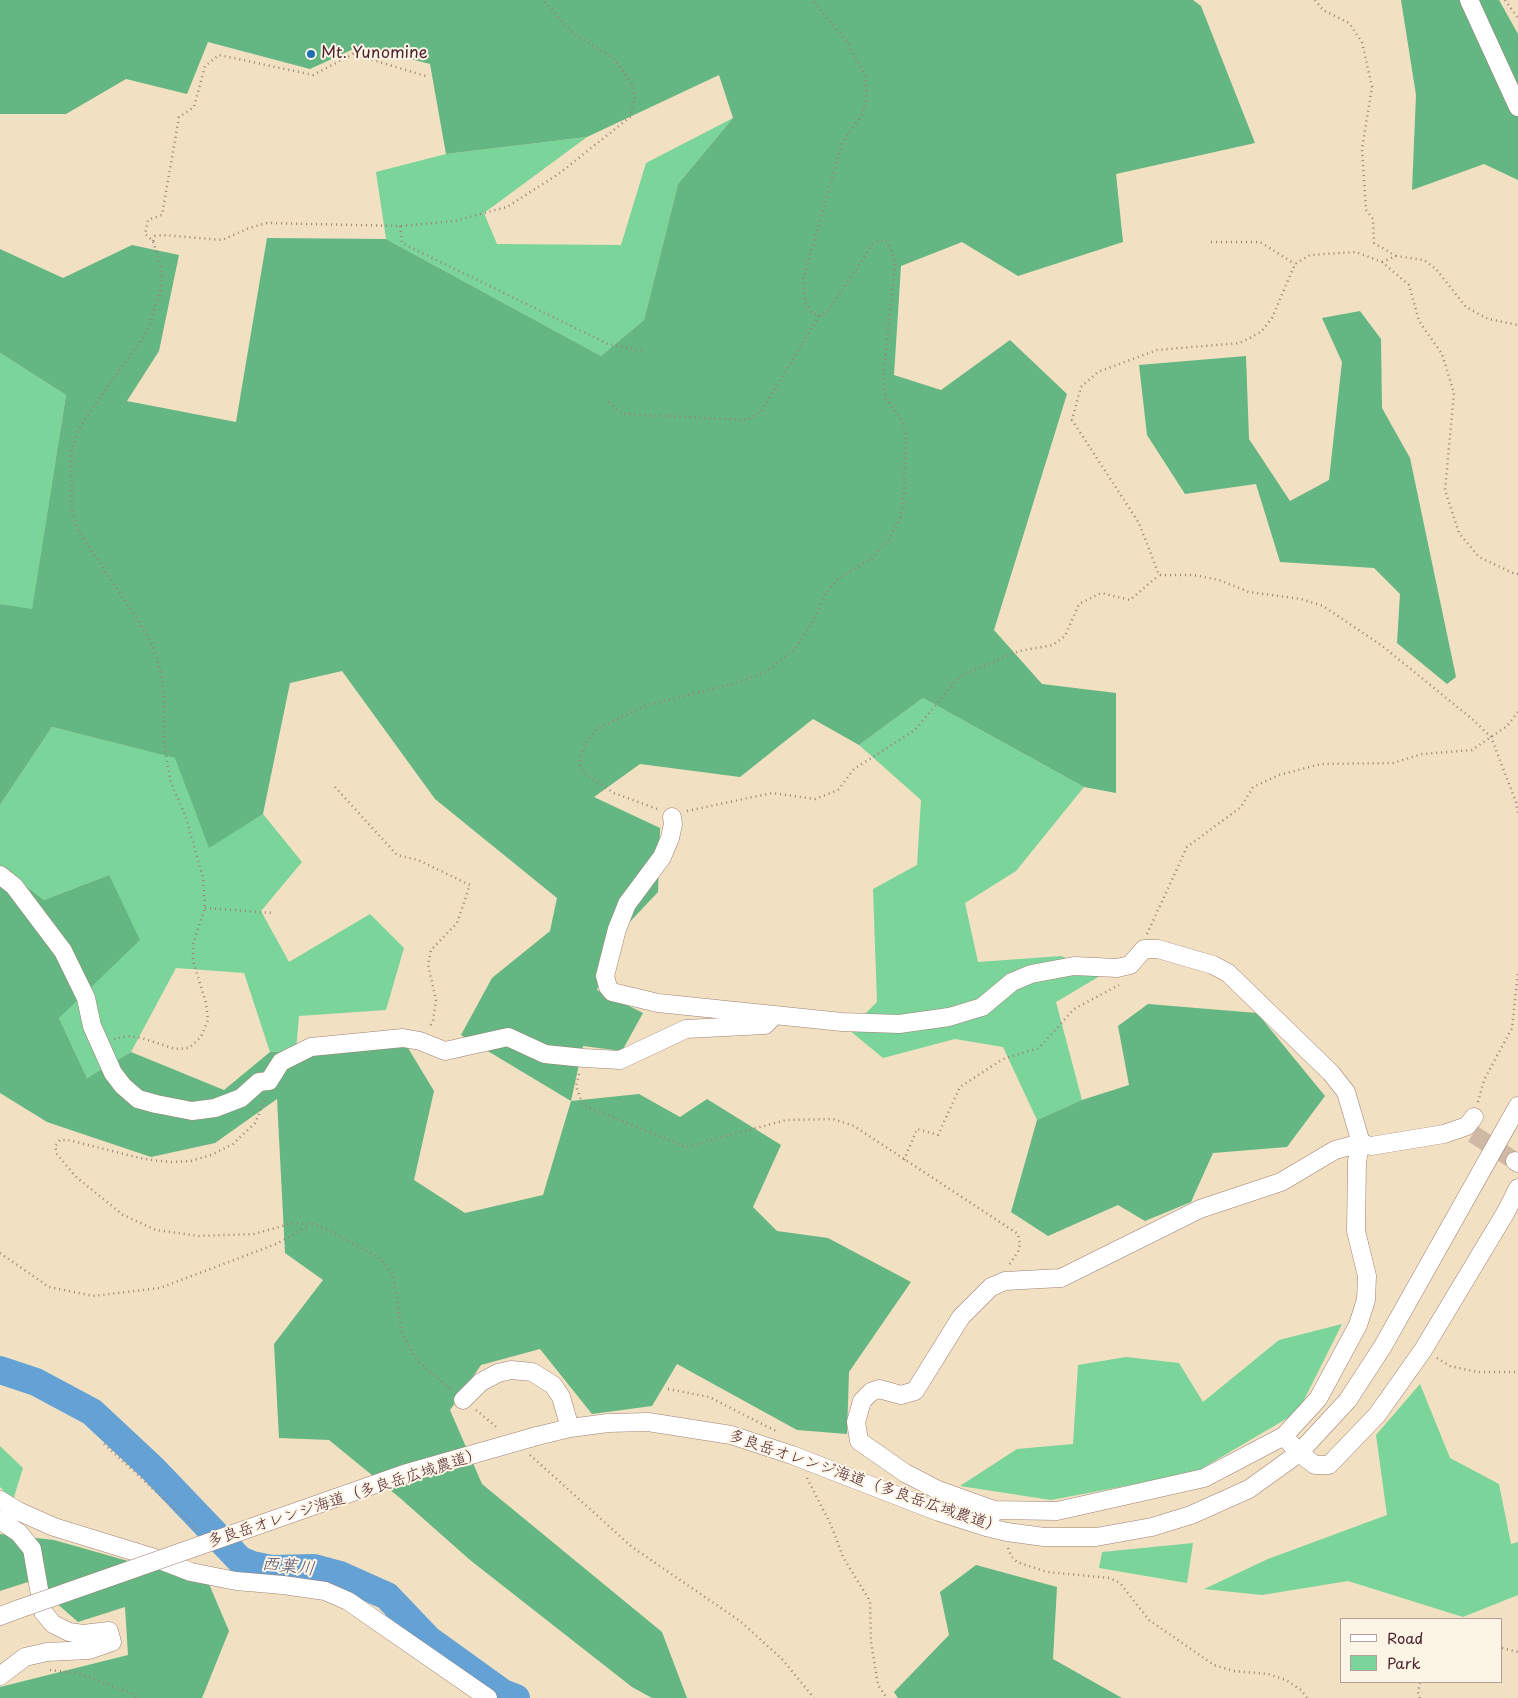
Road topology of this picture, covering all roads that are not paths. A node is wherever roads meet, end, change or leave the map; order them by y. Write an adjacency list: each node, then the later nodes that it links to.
1 (1469, 0): 2 (street)
2 (1518, 107)
3 (672, 817): 5 (street)
4 (0, 875): 5 (street)
5 (774, 1016): 8 (street)
6 (1518, 1106): 13 (street, 多良岳オレンジ海道（多良岳広域農道）)
7 (1471, 1126): 8 (street)
8 (1361, 1143): 12 (street); 15 (street)
9 (1518, 1188): 13 (street)
10 (463, 1400): 11 (street)
11 (570, 1428): 17 (street, 多良岳オレンジ海道（多良岳広域農道）); 18 (street, 多良岳オレンジ海道（多良岳広域農道）, bridge)
12 (1284, 1436): 13 (street); 15 (street)
13 (1299, 1453): 17 (street, 多良岳オレンジ海道（多良岳広域農道）)
14 (0, 1500): 20 (street)
15 (994, 1510): 17 (street)
16 (0, 1520): 19 (street)
17 (986, 1527)
18 (0, 1616)
19 (0, 1676)
20 (488, 1698)

